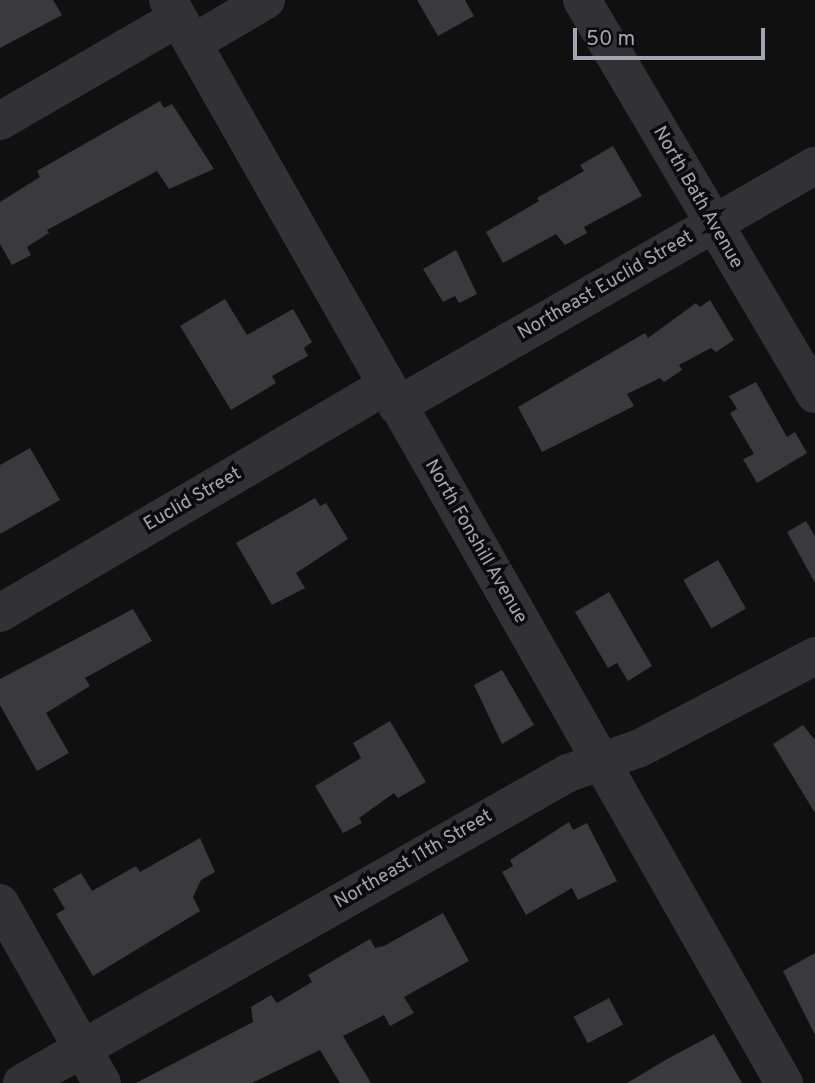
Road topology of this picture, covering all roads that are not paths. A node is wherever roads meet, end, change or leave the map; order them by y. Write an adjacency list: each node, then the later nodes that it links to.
1 (266, 0): 3 (street)
2 (582, 0): 6 (street, North Bath Avenue)
3 (180, 20): 4 (street); 8 (street, North Fonshill Avenue)
4 (0, 121)
5 (815, 166): 6 (street, Northeast Euclid Street)
6 (711, 225): 7 (street, North Bath Avenue); 8 (street, Northeast Euclid Street)
7 (815, 394)
8 (392, 396): 9 (street, Euclid Street); 11 (street, North Fonshill Avenue)
9 (0, 612)
10 (815, 656): 11 (street, Northeast 11th Street)
11 (600, 761): 13 (street, Northeast 11th Street); 16 (street, North Fonshill Avenue)
12 (0, 903): 13 (street)
13 (83, 1049): 14 (street, Northeast 11th Street); 15 (street)
14 (23, 1083)
15 (102, 1083)
16 (784, 1083)

